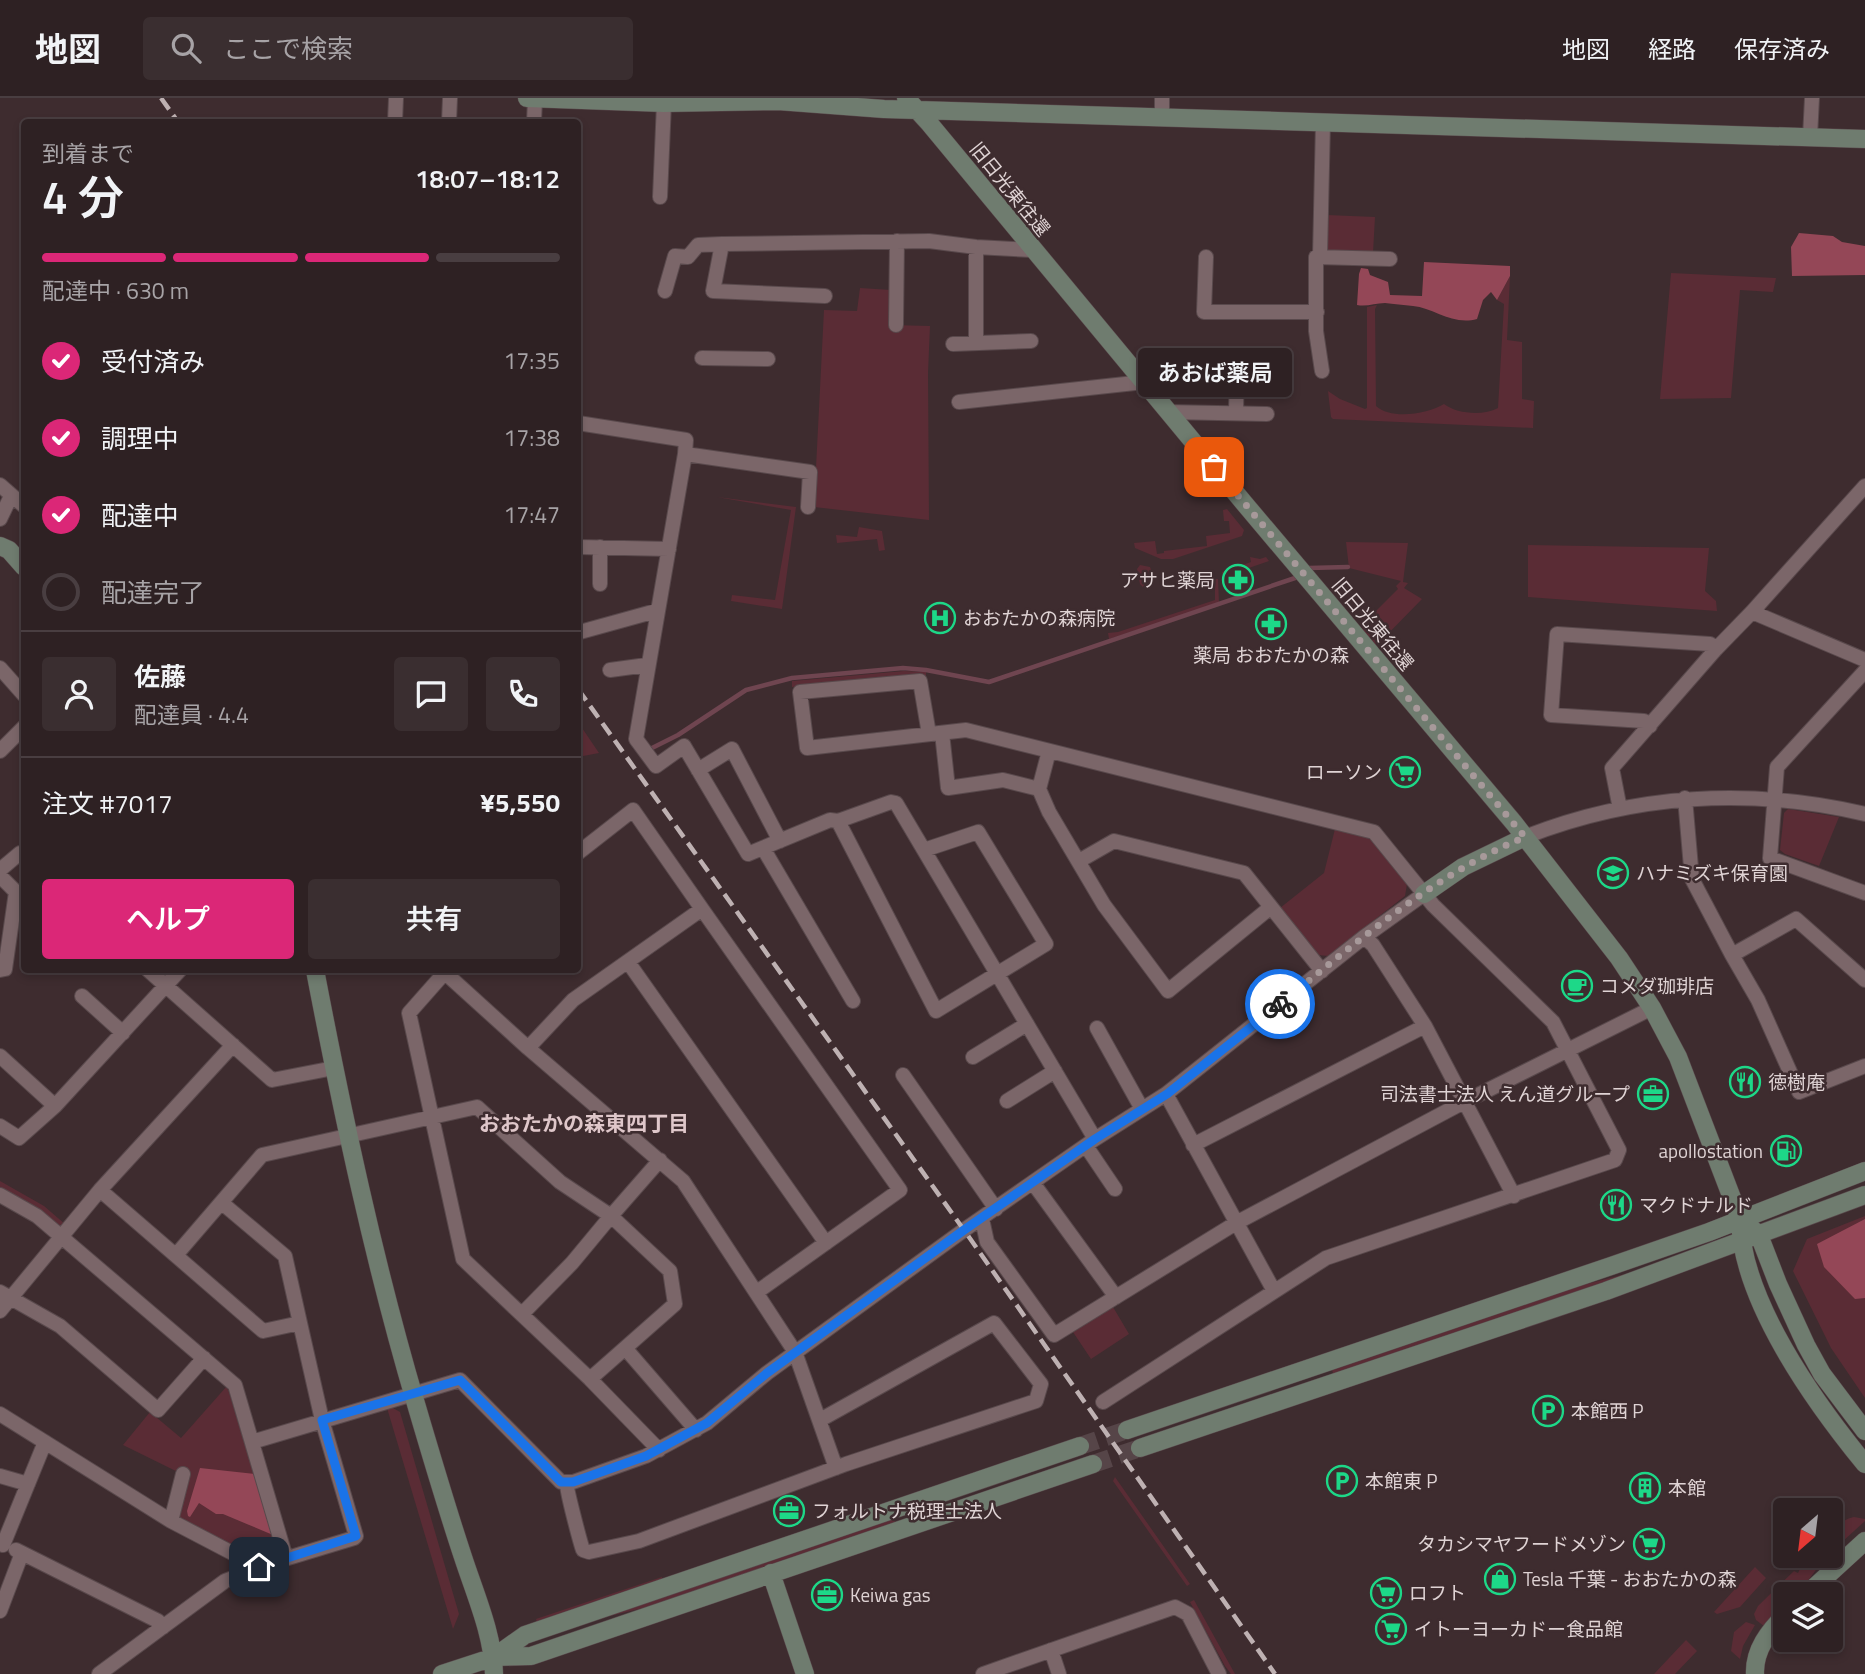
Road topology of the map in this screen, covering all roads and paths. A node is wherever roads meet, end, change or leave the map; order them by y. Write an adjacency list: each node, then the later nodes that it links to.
1 (396, 98): 10 (street)
2 (450, 98): 11 (street)
3 (527, 98): 5 (street)
4 (1812, 98): 14 (street)
5 (536, 99): 6 (street); 12 (street)
6 (593, 100): 7 (street)
7 (659, 102): 8 (street); 16 (street)
8 (911, 104): 9 (street); 20 (street, 旧日光東往還)
9 (1162, 107): 13 (street)
10 (395, 119)
11 (449, 119)
12 (534, 119)
13 (1323, 122): 14 (street); 21 (street)
14 (1810, 137): 15 (street)
15 (1865, 139)
16 (660, 197)
17 (897, 241): 18 (street); 19 (street); 27 (street)
18 (722, 244): 24 (street); 25 (street)
19 (976, 247): 20 (street); 29 (street)
20 (1032, 250): 35 (street, 旧日光東往還)
21 (1320, 256): 23 (street); 26 (street)
22 (1206, 257): 26 (street)
23 (1390, 259)
24 (665, 292)
25 (825, 296)
26 (1317, 312): 34 (street)
27 (896, 325)
28 (1031, 341): 29 (street)
29 (976, 342): 30 (street)
30 (953, 344)
31 (702, 358): 32 (street)
32 (768, 359)
33 (1237, 365): 38 (street)
34 (1322, 370)
35 (1144, 382): 36 (street); 37 (street, 旧日光東往還)
36 (960, 402)
37 (1168, 412): 38 (street); 76 (street, 旧日光東往還)
38 (1236, 412): 39 (street)
39 (1267, 414)
40 (581, 422): 41 (street)
41 (685, 454): 46 (street); 51 (street)
42 (0, 485): 44 (street)
43 (1865, 486): 55 (street)
44 (11, 496): 45 (street); 47 (street)
45 (21, 504)
46 (808, 507)
47 (1, 515)
48 (0, 546): 52 (street)
49 (581, 547): 50 (street)
50 (600, 547): 51 (street); 53 (street)
51 (669, 549): 54 (street)
52 (21, 564)
53 (600, 583)
54 (656, 611): 56 (street); 59 (street)
55 (1752, 612): 57 (street); 58 (street)
56 (581, 632)
57 (1716, 649): 64 (street); 64 (street)
58 (1865, 660)
59 (647, 665): 61 (street); 69 (street)
60 (0, 668): 63 (street)
61 (610, 670)
62 (1865, 671): 72 (street)
63 (21, 692)
64 (1650, 726): 73 (street)
65 (21, 730): 67 (street)
66 (936, 733): 66 (street); 68 (street); 70 (street)
67 (0, 751)
68 (1049, 751): 70 (street); 86 (street)
69 (698, 770): 77 (street); 78 (street)
70 (1039, 789): 82 (street)
71 (1685, 798): 72 (street); 73 (street); 90 (street)
72 (1774, 798): 74 (street); 85 (street)
73 (1620, 808): 76 (street)
74 (1865, 814)
75 (838, 821): 77 (street); 79 (street); 99 (street)
76 (1525, 837): 86 (street); 104 (street, 旧日光東往還)
77 (780, 841): 78 (street)
78 (763, 848): 103 (street)
79 (924, 850): 99 (street); 99 (street)
80 (581, 851): 88 (street)
81 (21, 854): 83 (street)
82 (1079, 862): 87 (street); 87 (street)
83 (0, 870)
84 (0, 876): 92 (street)
85 (1865, 893)
86 (1424, 894): 89 (street); 111 (street)
87 (1271, 907): 93 (street)
88 (702, 909): 91 (street); 145 (street)
89 (1364, 937): 93 (street); 106 (street)
90 (1732, 955): 100 (street); 114 (street)
91 (628, 962): 110 (street); 145 (street)
92 (0, 970)
93 (1322, 971): 118 (street)
94 (152, 973): 101 (street)
95 (177, 973): 101 (street)
96 (317, 973): 115 (street)
97 (442, 973): 123 (street)
98 (448, 973): 110 (street)
99 (998, 973): 105 (street)
100 (1865, 980)
101 (166, 984): 108 (street); 109 (street)
102 (82, 996): 108 (street)
103 (853, 1001)
104 (1652, 1008): 111 (street); 140 (street, 旧日光東往還)
105 (1027, 1024): 113 (street); 116 (street)
106 (1425, 1026): 120 (street); 127 (street)
107 (1097, 1028): 122 (street)
108 (123, 1033): 121 (street)
109 (233, 1045): 115 (street); 132 (street)
110 (528, 1048): 128 (street)
111 (1567, 1051): 120 (street); 135 (street)
112 (0, 1056): 121 (street)
113 (973, 1057)
114 (1865, 1066)
115 (334, 1068): 125 (street)
116 (1055, 1071): 119 (street); 126 (street)
117 (903, 1075): 137 (street)
118 (1167, 1094): 122 (street); 127 (street)
119 (1007, 1101)
120 (1464, 1102): 135 (street); 141 (street)
121 (55, 1106): 124 (street)
122 (1142, 1109): 126 (street)
123 (432, 1118): 125 (street); 138 (street); 152 (street)
124 (0, 1126)
125 (349, 1136): 136 (street); 158 (street)
126 (1090, 1143): 130 (street); 131 (street)
127 (1193, 1145): 141 (street)
128 (660, 1160): 138 (street); 148 (street)
129 (1865, 1171): 140 (street)
130 (1034, 1183): 137 (street); 150 (street)
131 (1115, 1189)
132 (100, 1190): 143 (street); 146 (street)
133 (0, 1195): 143 (street)
134 (1865, 1195): 142 (street)
135 (1514, 1196): 147 (street)
136 (222, 1203): 146 (street); 153 (street)
137 (996, 1209): 139 (street)
138 (611, 1216): 152 (street); 154 (street)
139 (982, 1219): 150 (street); 155 (street)
140 (1740, 1219): 142 (street); 144 (street); 164 (street)
141 (1236, 1223): 147 (street); 150 (street)
142 (1759, 1235): 144 (street); 165 (street)
143 (61, 1236): 149 (street); 156 (street)
144 (1740, 1242): 169 (street); 171 (street)
145 (826, 1243): 148 (street)
146 (176, 1255): 153 (street)
147 (1274, 1291): 159 (street)
148 (757, 1292): 155 (street)
149 (5, 1295): 151 (street); 156 (street)
150 (1116, 1297)
151 (0, 1311)
152 (522, 1314): 157 (street)
153 (300, 1323): 161 (street)
154 (625, 1348): 157 (street); 163 (street)
155 (795, 1352): 162 (street); 163 (street)
156 (204, 1358): 167 (street)
157 (590, 1380): 170 (street)
158 (413, 1394): 161 (street); 177 (street); 190 (street)
159 (1103, 1402)
160 (0, 1413): 166 (street)
161 (322, 1420): 167 (street); 182 (street)
162 (820, 1420): 173 (street); 173 (street)
163 (696, 1430): 170 (street)
164 (1127, 1430)
165 (1865, 1431)
166 (45, 1442): 176 (street); 178 (street)
167 (252, 1442): 182 (street)
168 (1080, 1446): 190 (street)
169 (1140, 1448)
170 (659, 1450): 177 (street)
171 (1865, 1464)
172 (1093, 1465): 184 (street)
173 (836, 1468): 177 (street)
174 (183, 1474): 178 (street)
175 (0, 1476): 176 (street)
176 (28, 1484): 180 (street)
177 (567, 1484)
178 (171, 1521): 183 (street)
179 (1865, 1541): 185 (street)
180 (2, 1545): 181 (street)
181 (22, 1553): 186 (street); 187 (street)
182 (286, 1558): 183 (street)
183 (259, 1567): 187 (street)
184 (772, 1573): 190 (street); 194 (street)
185 (1820, 1582)
186 (0, 1611)
187 (163, 1628): 191 (street)
188 (1773, 1630): 198 (street)
189 (1051, 1650): 195 (street); 196 (street); 197 (street)
190 (494, 1666): 192 (street); 193 (street)
191 (99, 1674)
192 (442, 1674)
193 (506, 1674)
194 (805, 1674)
195 (983, 1674)
196 (1059, 1674)
197 (1219, 1674)
198 (1755, 1674)

